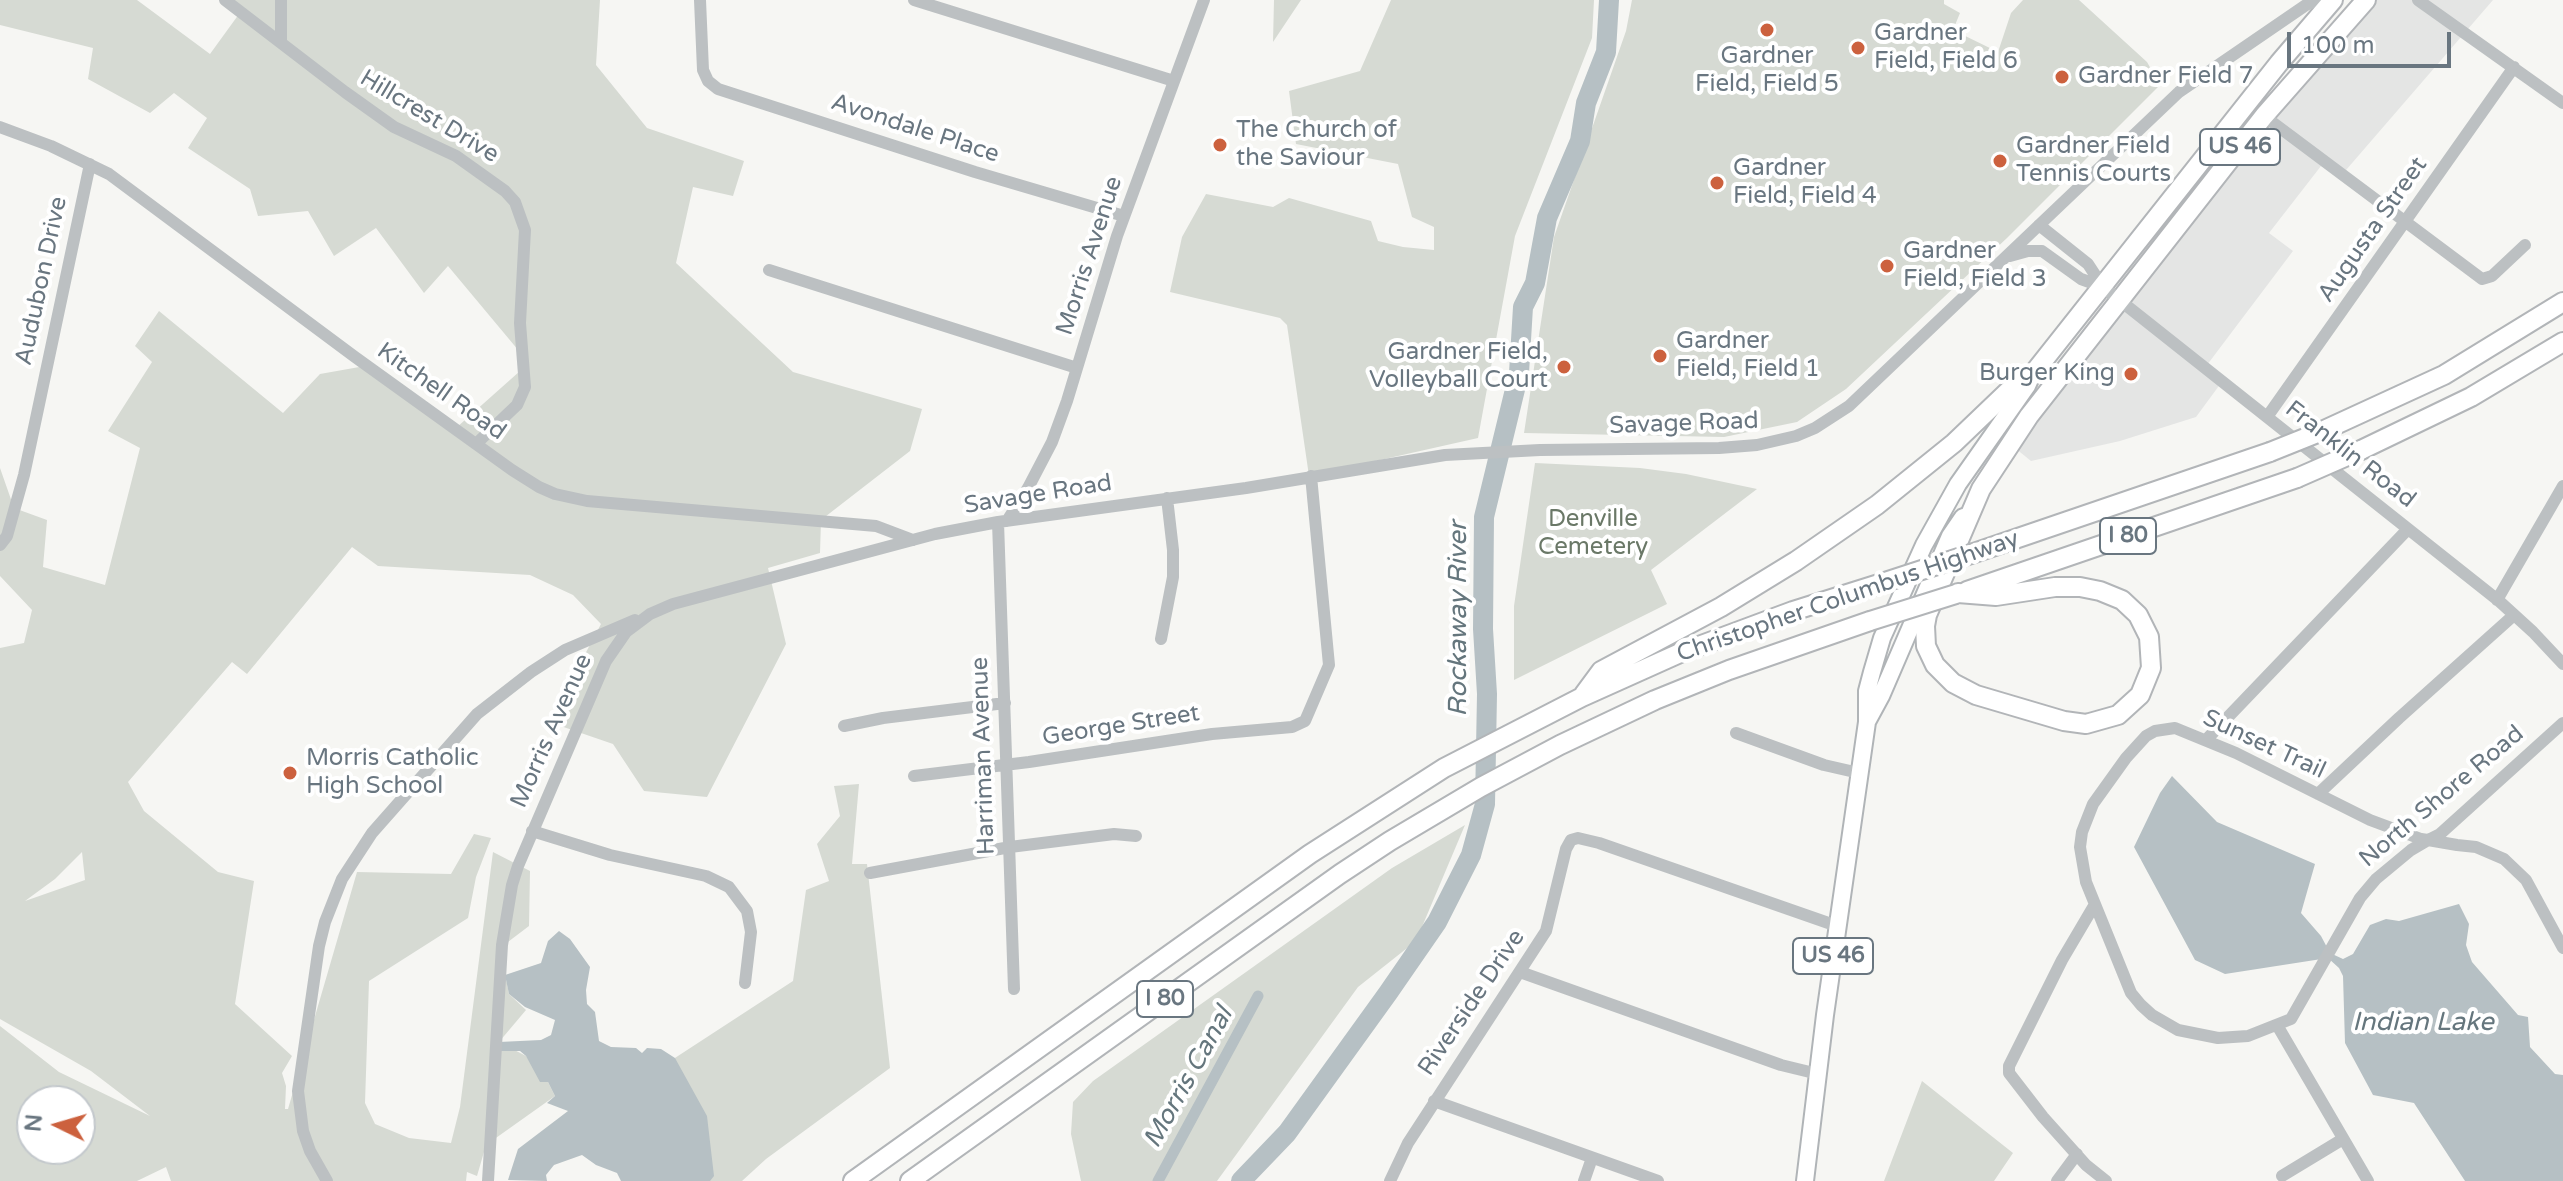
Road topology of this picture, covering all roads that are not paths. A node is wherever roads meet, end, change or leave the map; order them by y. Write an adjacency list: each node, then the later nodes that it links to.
1 (225, 0): 10 (street, Hillcrest Drive)
2 (281, 0): 10 (street)
3 (700, 0): 17 (street, Avondale Place)
4 (914, 0): 12 (street)
5 (1204, 0): 12 (street, Morris Avenue)
6 (2318, 0): 19 (street, Savage Road)
7 (2333, 0): 24 (highway, US 46)
8 (2366, 0): 14 (highway, US 46)
9 (2418, 0): 11 (street)
10 (281, 43): 31 (street, Hillcrest Drive)
11 (2514, 67): 13 (street); 18 (street, Augusta Street)
12 (1174, 81): 17 (street, Morris Avenue)
13 (2563, 103)
14 (2264, 116): 18 (street); 25 (highway, US 46)
15 (0, 127): 16 (street, Kitchell Road)
16 (90, 164): 31 (street, Kitchell Road); 40 (street, Audubon Drive)
17 (1124, 216): 28 (street, Morris Avenue)
18 (2405, 222): 20 (street); 30 (street, Augusta Street)
19 (2039, 225): 21 (street); 22 (street, Savage Road); 24 (street, Franklin Road)
20 (2525, 245)
21 (2042, 251): 22 (street); 24 (street, Franklin Road)
22 (2007, 257): 32 (street, Savage Road)
23 (769, 270): 28 (street)
24 (2103, 287): 25 (street, Franklin Road); 29 (highway, US 46)
25 (2120, 300): 30 (street, Franklin Road); 34 (highway, US 46)
26 (2563, 302): 47 (highway, Christopher Columbus Highway / I 80, bridge)
27 (2563, 342): 41 (highway, Christopher Columbus Highway / I 80, bridge)
28 (1077, 368): 36 (street, Morris Avenue)
29 (2032, 375): 47 (highway); 49 (main road, US 46)
30 (2267, 417): 37 (street, Franklin Road)
31 (477, 443): 39 (street, Kitchell Road)
32 (1311, 476): 35 (street, Savage Road); 54 (street, George Street)
33 (2563, 486): 42 (street)
34 (1981, 489): 41 (highway); 49 (main road, US 46)
35 (1167, 498): 36 (street, Savage Road); 45 (street)
36 (1002, 522): 38 (street, Savage Road); 48 (street, Harriman Avenue)
37 (2408, 529): 42 (street, Franklin Road); 53 (street)
38 (943, 532): 39 (street, Morris Avenue)
39 (913, 540): 43 (street, Morris Avenue)
40 (0, 545)
41 (1957, 594): 79 (highway, Christopher Columbus Highway / I 80, bridge)
42 (2497, 600): 44 (street, Franklin Road)
43 (650, 614): 58 (street, Morris Avenue); 76 (street)
44 (2514, 615): 46 (street, Franklin Road); 57 (street)
45 (1161, 639)
46 (2563, 664)
47 (1582, 697): 78 (highway, Christopher Columbus Highway / I 80)
48 (1005, 703): 51 (street); 54 (street, Harriman Avenue)
49 (1867, 722): 55 (main road, US 46)
50 (2563, 723): 60 (street, North Shore Road)
51 (844, 726)
52 (1736, 733): 55 (street)
53 (2206, 740): 57 (street, Sunset Trail); 63 (street, Sunset Trail)
54 (1007, 764): 56 (street, George Street); 61 (street, Harriman Avenue)
55 (1859, 773): 64 (main road, US 46)
56 (914, 776)
57 (2318, 794): 60 (street, Sunset Trail)
58 (532, 831): 67 (street); 77 (street, Morris Avenue)
59 (1136, 836): 61 (street)
60 (2428, 840): 65 (street, Sunset Trail); 69 (street, North Shore Road)
61 (1010, 847): 62 (street); 68 (street, Harriman Avenue)
62 (870, 873)
63 (2095, 904): 69 (street, Sunset Trail); 73 (street)
64 (1837, 926): 66 (street, Riverside Drive); 70 (main road, US 46)
65 (2563, 948)
66 (1520, 972): 70 (street); 71 (street, Riverside Drive)
67 (745, 983)
68 (1014, 989)
69 (2277, 1025): 72 (street)
70 (1818, 1074): 83 (main road, US 46)
71 (1434, 1101): 74 (street); 80 (street, Riverside Drive)
72 (2343, 1139): 75 (street); 86 (street)
73 (2077, 1154): 84 (street); 85 (street)
74 (1592, 1158): 81 (street); 82 (street)
75 (2282, 1176)
76 (327, 1181)
77 (488, 1181)
78 (853, 1181)
79 (910, 1181)
80 (1390, 1181)
81 (1584, 1181)
82 (1658, 1181)
83 (1805, 1181)
84 (2057, 1181)
85 (2106, 1181)
86 (2368, 1181)

